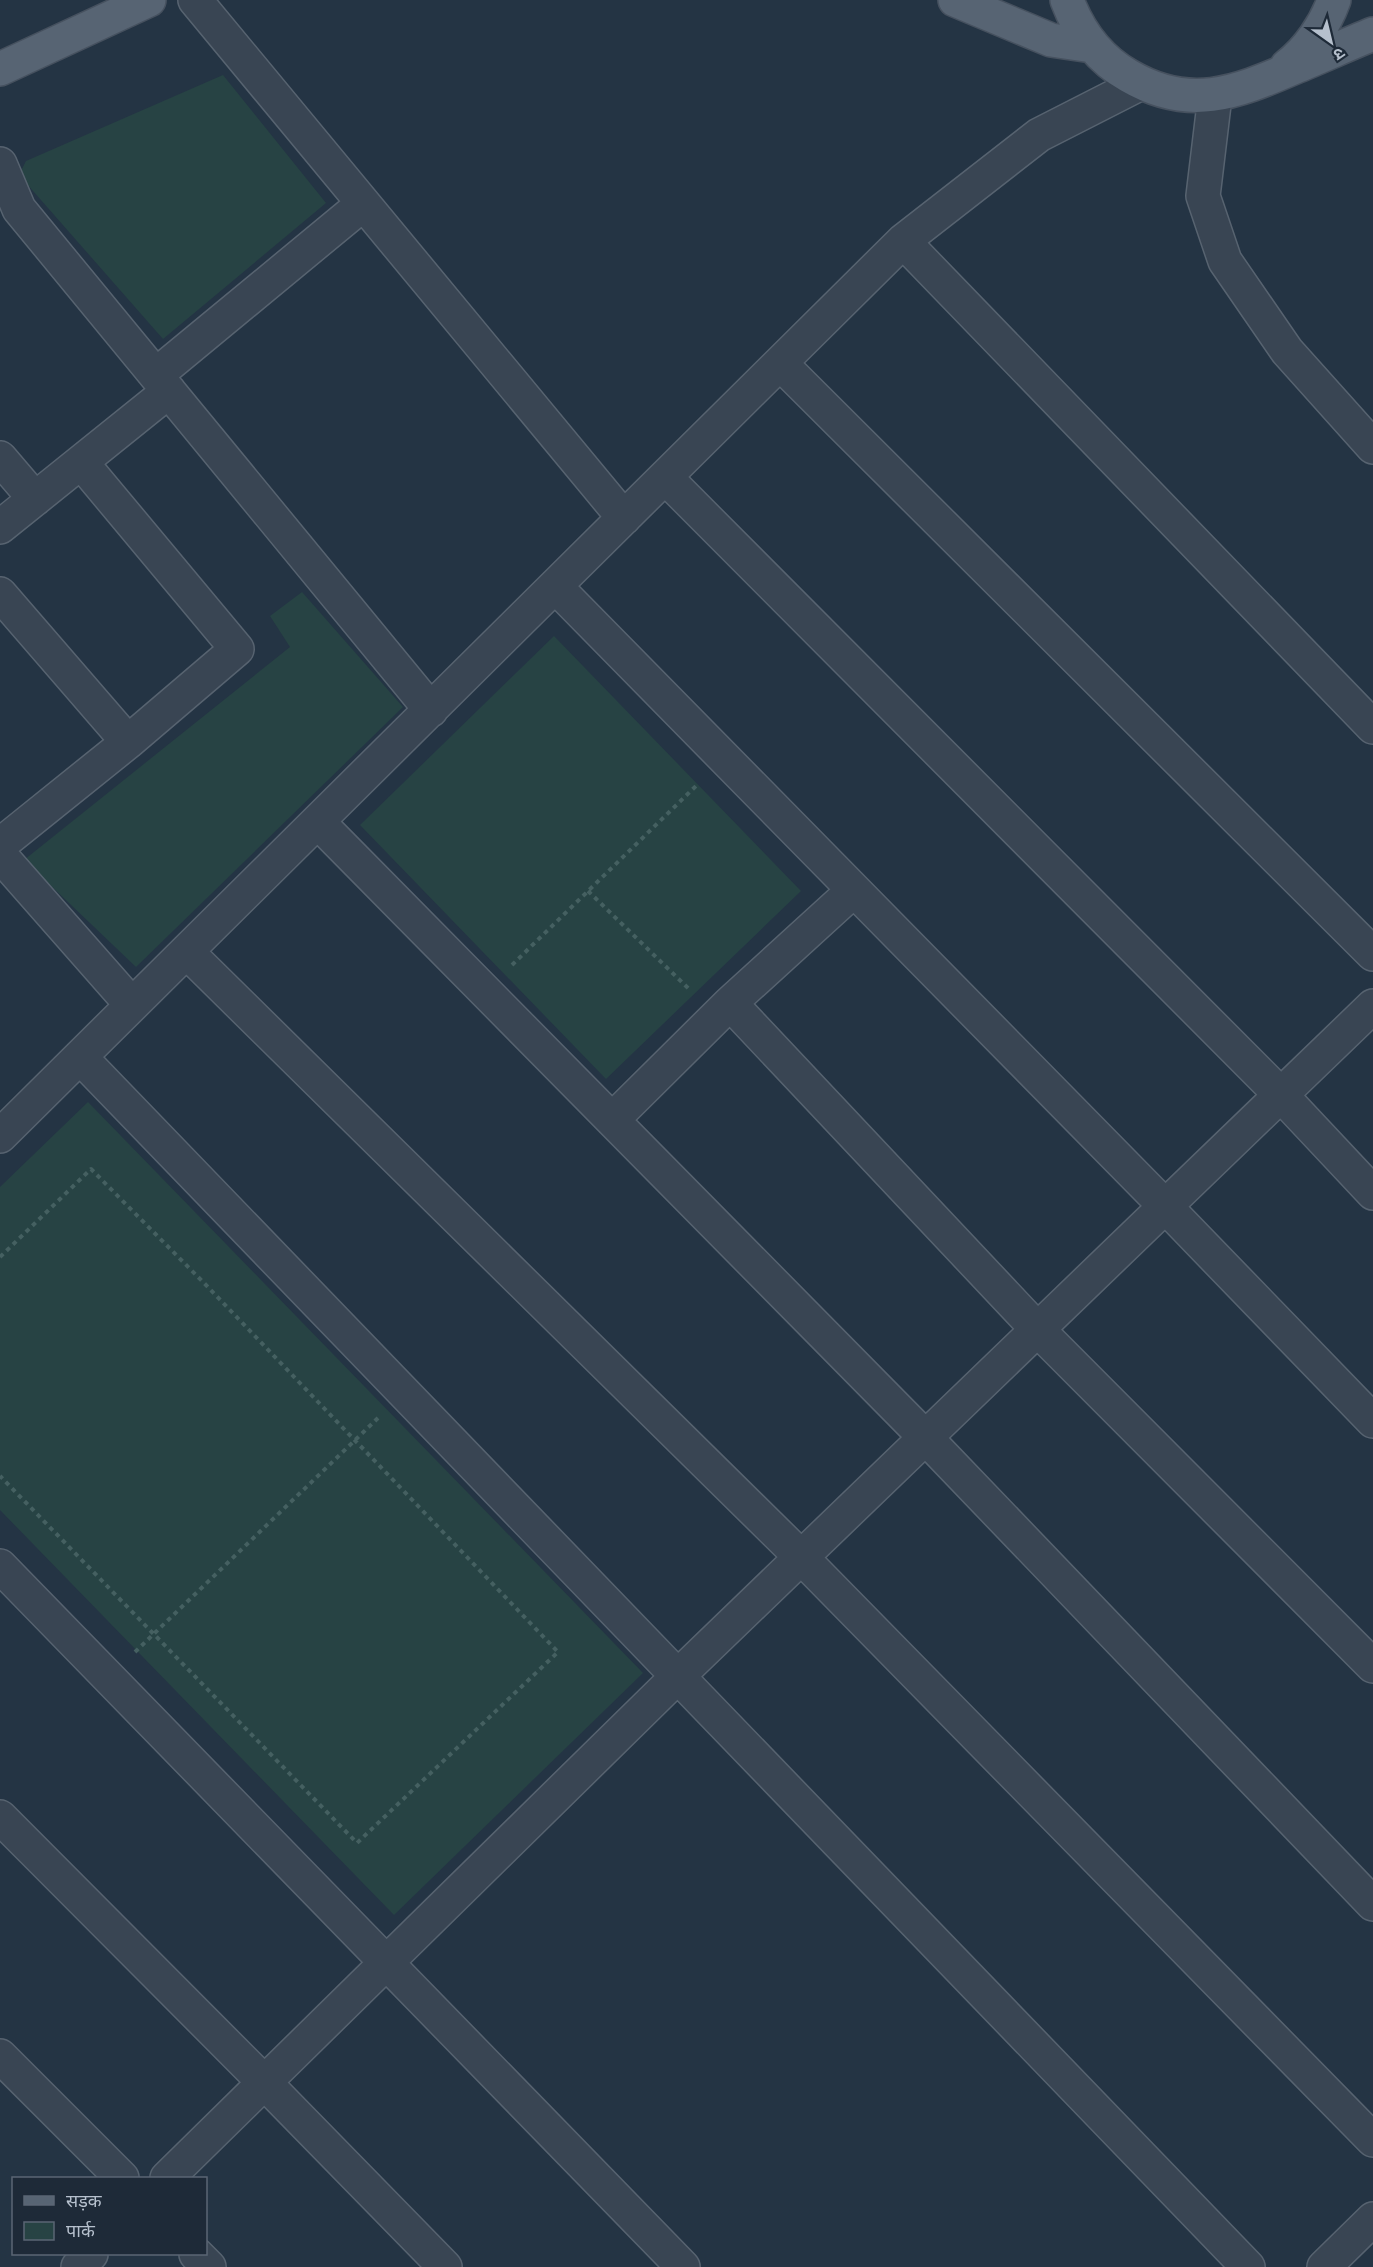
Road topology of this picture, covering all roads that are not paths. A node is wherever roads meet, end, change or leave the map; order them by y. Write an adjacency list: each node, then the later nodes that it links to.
1 (149, 0): 8 (main road)
2 (195, 0): 13 (street)
3 (955, 0): 7 (main road)
4 (1067, 0): 7 (main road)
5 (1334, 0): 9 (main road)
6 (1373, 34): 9 (main road)
7 (1092, 46): 10 (main road)
8 (0, 69)
9 (1263, 81): 11 (main road)
10 (1141, 83): 11 (main road); 15 (street)
11 (1215, 96): 18 (street)
12 (0, 164): 14 (street)
13 (363, 204): 17 (street); 23 (street)
14 (9, 213): 17 (street)
15 (903, 242): 16 (street); 28 (street)
16 (780, 363): 21 (street); 35 (street)
17 (162, 383): 20 (street); 27 (street)
18 (1373, 447)
19 (0, 458): 22 (street)
20 (81, 462): 22 (street); 29 (street)
21 (665, 477): 23 (street); 40 (street)
22 (35, 499): 24 (street)
23 (624, 518): 25 (street)
24 (0, 527)
25 (555, 586): 27 (street); 33 (street)
26 (0, 594): 29 (street)
27 (431, 710): 30 (street)
28 (1373, 727)
29 (128, 742): 31 (street)
30 (318, 822): 34 (street); 41 (street)
31 (0, 845)
32 (0, 855): 36 (street)
33 (854, 890): 38 (street); 44 (street)
34 (186, 952): 36 (street); 48 (street)
35 (1373, 954)
36 (132, 1005): 39 (street)
37 (1373, 1006): 40 (street)
38 (723, 1010): 41 (street); 45 (street)
39 (80, 1058): 42 (street); 51 (street)
40 (1281, 1095): 43 (street); 44 (street)
41 (612, 1120): 47 (street)
42 (5, 1122)
43 (1373, 1193)
44 (1165, 1206): 45 (street); 46 (street)
45 (1038, 1330): 47 (street); 50 (street)
46 (1373, 1421)
47 (926, 1437): 48 (street); 53 (street)
48 (801, 1557): 51 (street); 57 (street)
49 (0, 1566): 54 (street)
50 (1370, 1657)
51 (678, 1676): 54 (street); 67 (street)
52 (0, 1817): 56 (street)
53 (1373, 1904)
54 (386, 1962): 56 (street); 66 (street)
55 (0, 2056): 58 (street)
56 (264, 2082): 59 (street); 65 (street)
57 (1373, 2140)
58 (121, 2177)
59 (168, 2177)
60 (1373, 2219): 68 (street)
61 (89, 2255): 63 (street)
62 (198, 2255): 64 (street)
63 (78, 2267)
64 (209, 2267)
65 (445, 2267)
66 (683, 2267)
67 (1248, 2267)
68 (1324, 2267)

